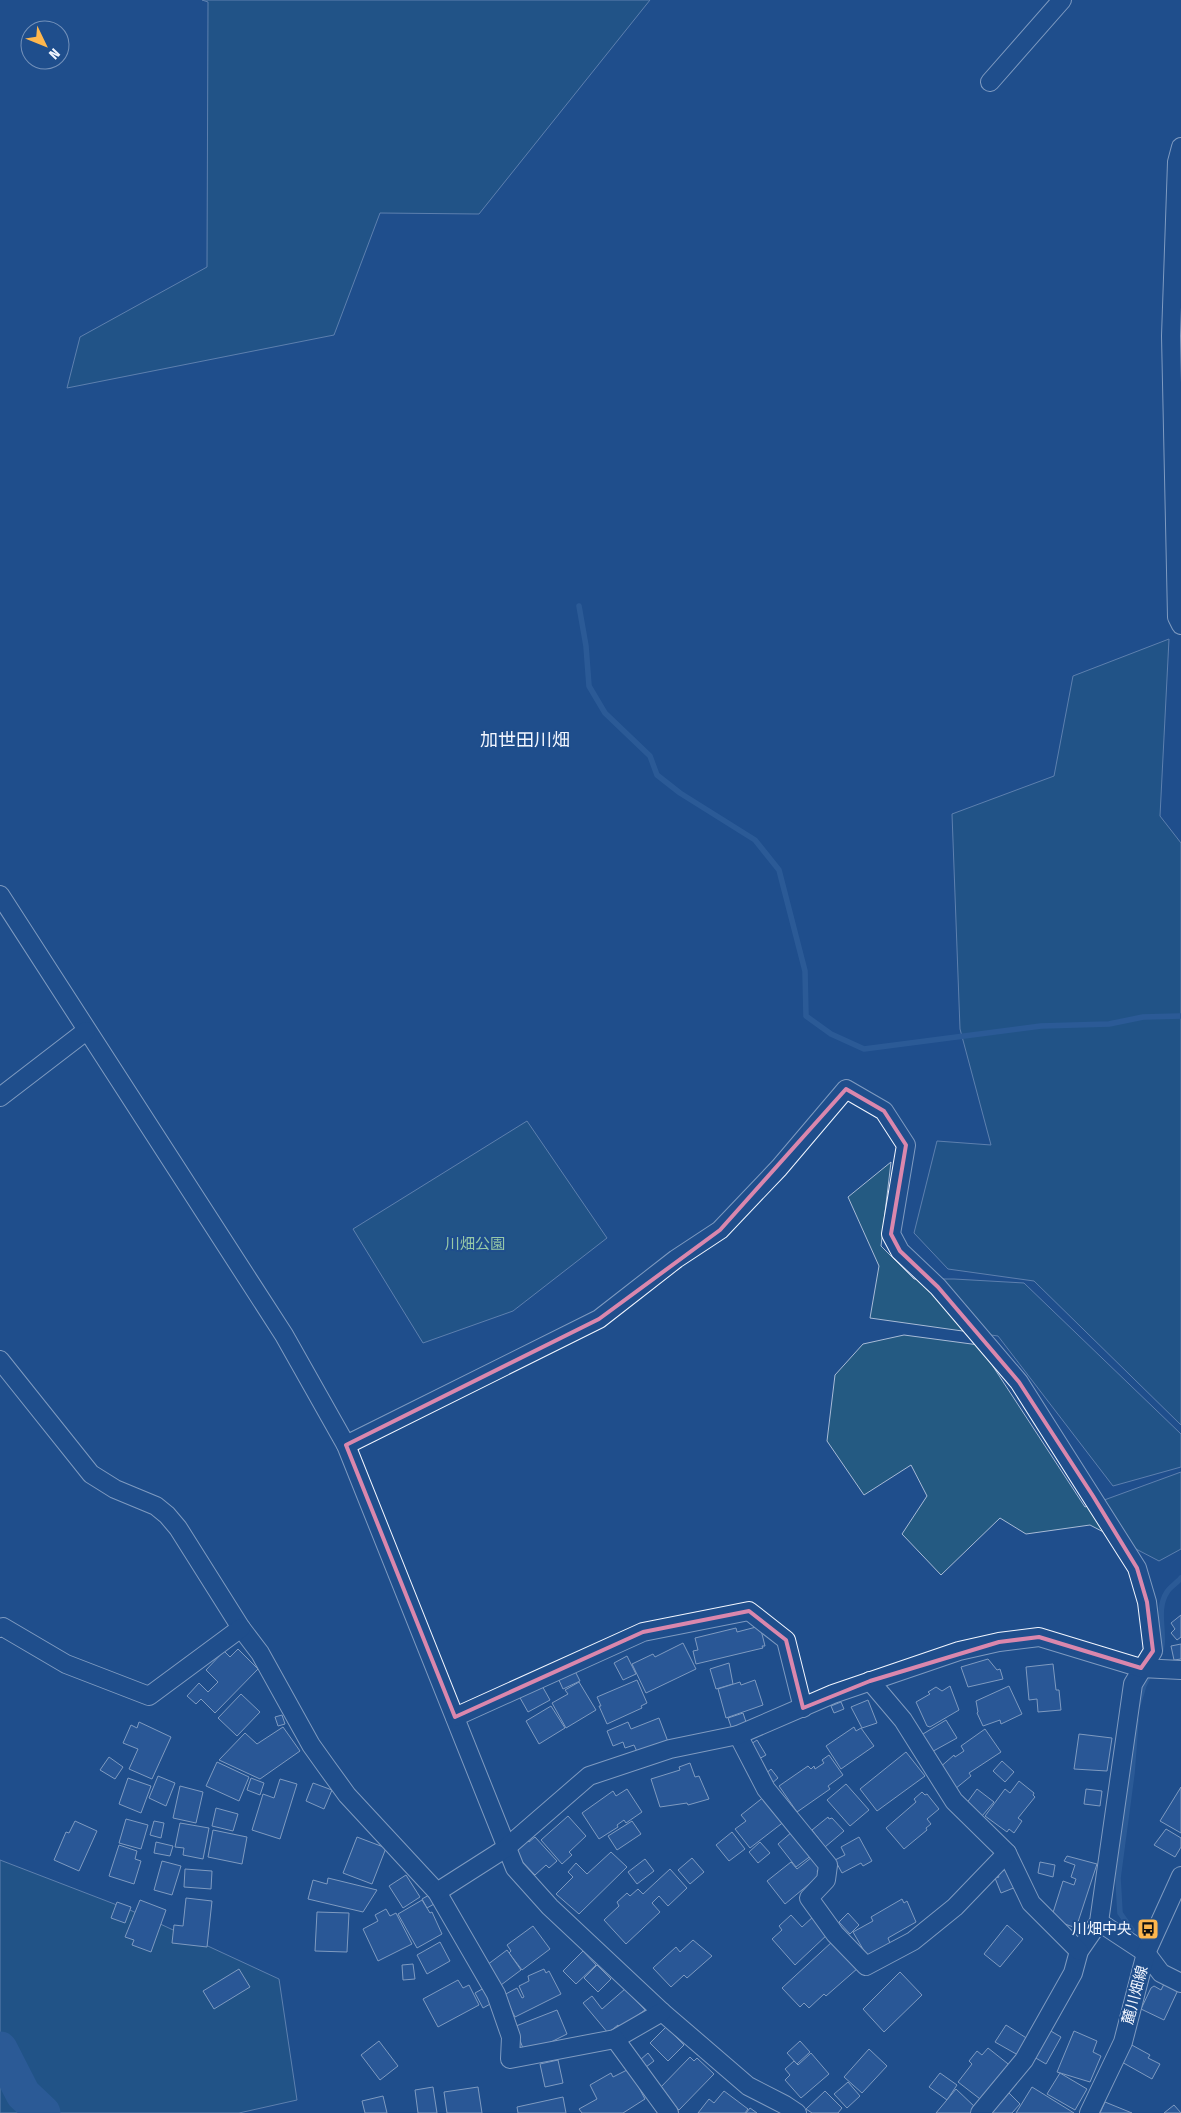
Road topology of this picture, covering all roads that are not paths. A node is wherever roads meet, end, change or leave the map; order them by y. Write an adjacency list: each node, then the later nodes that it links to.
1 (1062, 0): 2 (street)
2 (990, 82)
3 (1181, 147): 4 (street)
4 (1181, 624)
5 (0, 896): 6 (street)
6 (86, 1031): 7 (street); 9 (street)
7 (0, 1097)
8 (0, 1360): 11 (street)
9 (346, 1445): 12 (street); 16 (street)
10 (0, 1628): 11 (street)
11 (241, 1628): 21 (street)
12 (1141, 1668): 13 (street); 14 (street); 22 (street)
13 (1176, 1670)
14 (870, 1681): 15 (street); 19 (street)
15 (802, 1708): 16 (street); 17 (street)
16 (455, 1717): 18 (street)
17 (738, 1735): 18 (street); 19 (street)
18 (506, 1848): 21 (street); 26 (street)
19 (1007, 1853): 23 (street)
20 (1181, 1876): 24 (street, 麓川畑線)
21 (437, 1892): 27 (street)
22 (1099, 1922): 23 (street); 24 (street)
23 (1079, 1951): 30 (street)
24 (1146, 1953): 25 (street); 31 (street, 麓川畑線)
25 (1181, 1983)
26 (662, 2012): 27 (street); 29 (street)
27 (615, 2039): 28 (street)
28 (669, 2113)
29 (797, 2113)
30 (980, 2113)
31 (1089, 2113)

